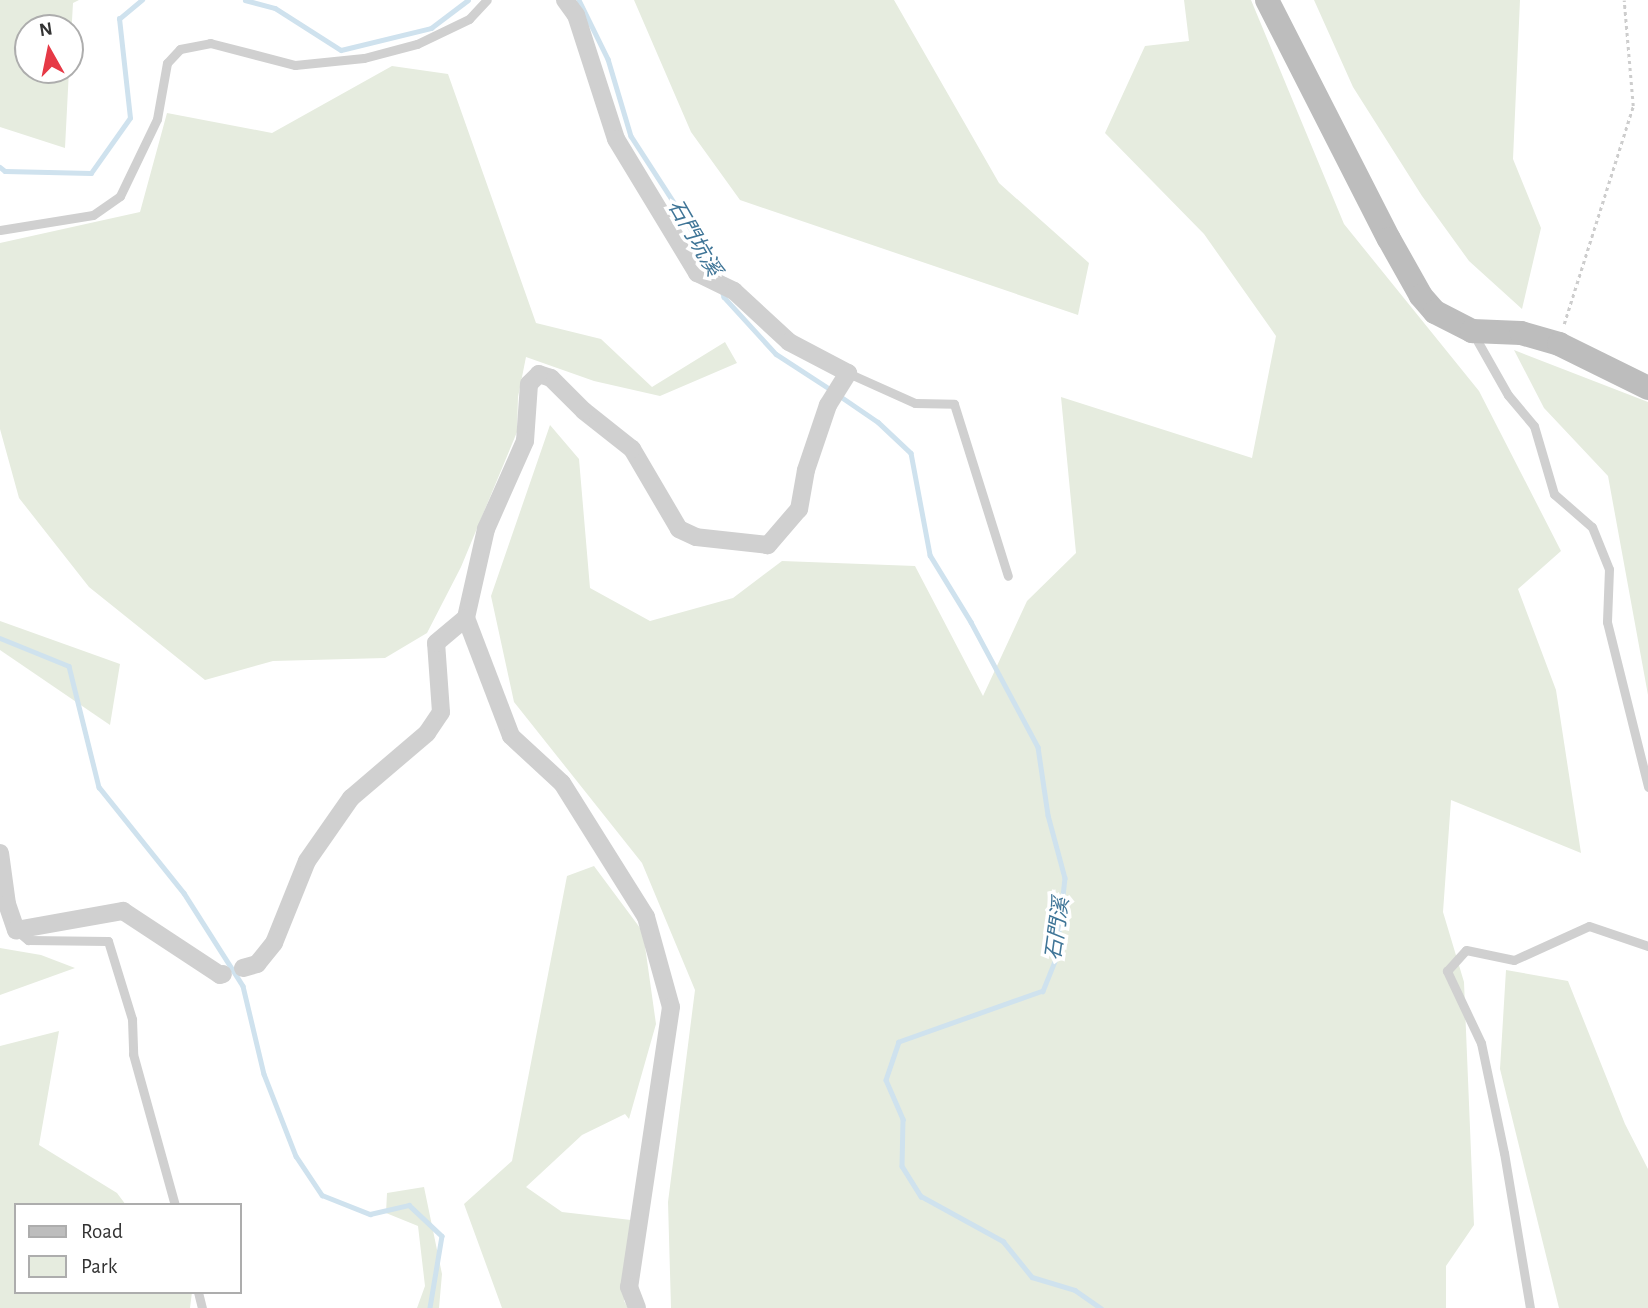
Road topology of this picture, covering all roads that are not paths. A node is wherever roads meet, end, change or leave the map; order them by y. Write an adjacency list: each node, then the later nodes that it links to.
1 (487, 0): 4 (lane)
2 (565, 0): 6 (street)
3 (1267, 0): 5 (street)
4 (0, 230)
5 (1472, 331): 7 (street); 10 (lane)
6 (844, 379): 8 (lane); 9 (street)
7 (1648, 388)
8 (1008, 576)
9 (466, 618): 14 (street); 18 (street)
10 (1648, 787)
11 (0, 853): 12 (street)
12 (16, 930): 15 (street); 16 (lane)
13 (1648, 946): 17 (lane)
14 (243, 968): 15 (lane)
15 (223, 974)
16 (174, 1203)
17 (1529, 1306)
18 (637, 1308)

